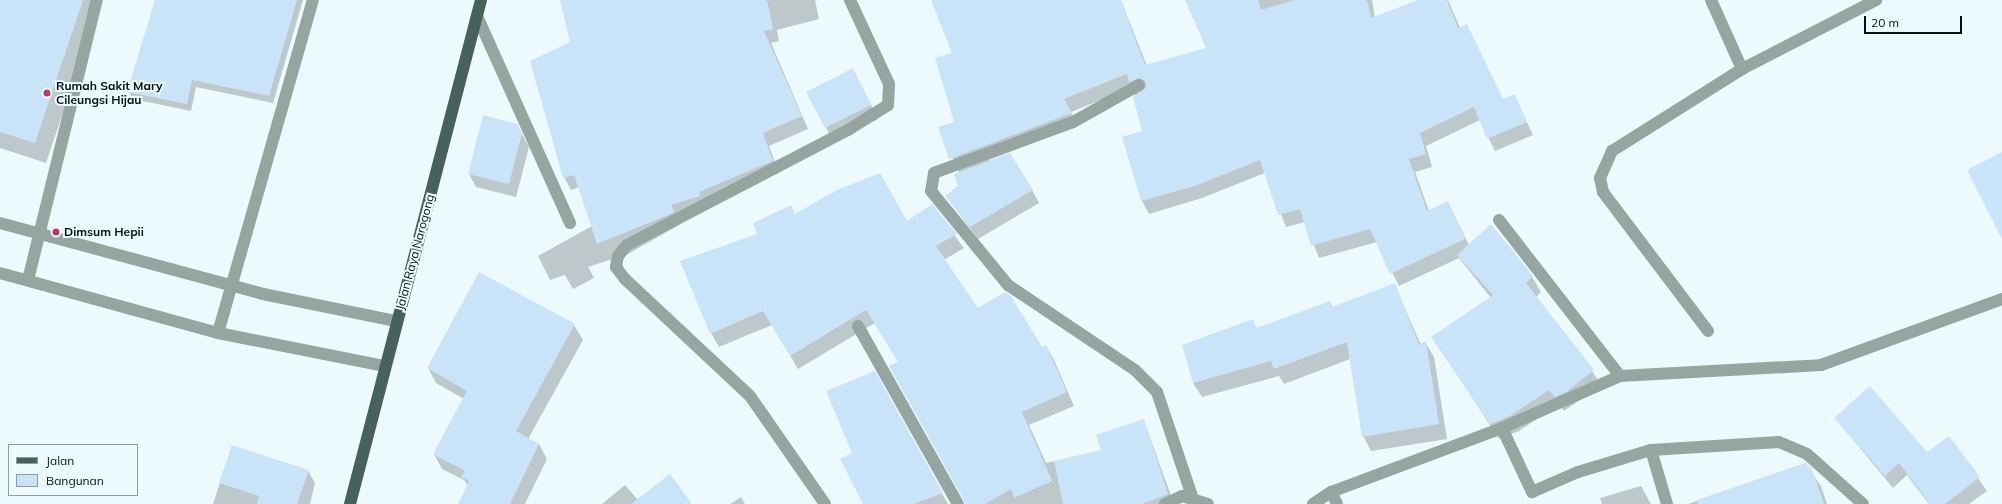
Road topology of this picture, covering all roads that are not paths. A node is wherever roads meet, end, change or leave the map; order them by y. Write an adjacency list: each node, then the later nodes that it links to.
1 (97, 0): 13 (street)
2 (313, 0): 16 (street)
3 (481, 0): 7 (main road, Jalan Raya Narogong)
4 (850, 0): 30 (street)
5 (1711, 0): 8 (street)
6 (1876, 0): 8 (street)
7 (477, 16): 12 (street); 18 (main road, Jalan Raya Narogong)
8 (1742, 69): 20 (street)
9 (1139, 85): 28 (street)
10 (1499, 220): 23 (street)
11 (0, 223): 13 (street)
12 (570, 223)
13 (37, 233): 15 (street); 16 (street)
14 (0, 274): 15 (street)
15 (28, 280): 21 (street)
16 (232, 284): 18 (street); 21 (street)
17 (2002, 299): 23 (street)
18 (396, 321): 22 (main road, Jalan Raya Narogong)
19 (858, 326): 31 (street)
20 (1708, 332)
21 (218, 333): 22 (street)
22 (384, 366): 29 (main road, Jalan Raya Narogong)
23 (1620, 376): 24 (street)
24 (1502, 428): 26 (street); 27 (street)
25 (1651, 450): 27 (street); 36 (street); 37 (street)
26 (1331, 492): 34 (street); 35 (street)
27 (1534, 498)
28 (1193, 499): 32 (street); 33 (street)
29 (350, 504)
30 (825, 504)
31 (958, 504)
32 (1165, 504)
33 (1208, 504)
34 (1313, 504)
35 (1336, 504)
36 (1667, 504)
37 (1863, 504)

